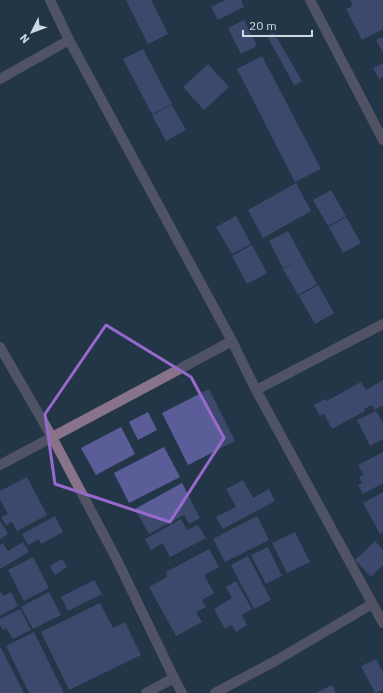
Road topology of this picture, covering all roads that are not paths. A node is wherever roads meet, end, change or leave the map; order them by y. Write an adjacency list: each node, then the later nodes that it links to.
1 (50, 0): 3 (street)
2 (310, 0): 5 (street)
3 (69, 40): 4 (street); 7 (street)
4 (0, 79)
5 (383, 140)
6 (383, 324): 9 (street)
7 (232, 340): 9 (street); 10 (street)
8 (0, 347): 10 (street)
9 (256, 390): 12 (street)
10 (52, 437): 11 (street); 14 (street)
11 (0, 465)
12 (372, 604): 13 (street); 17 (street)
13 (383, 623)
14 (174, 678): 15 (street); 16 (street)
15 (146, 693)
16 (182, 693)
17 (215, 693)

